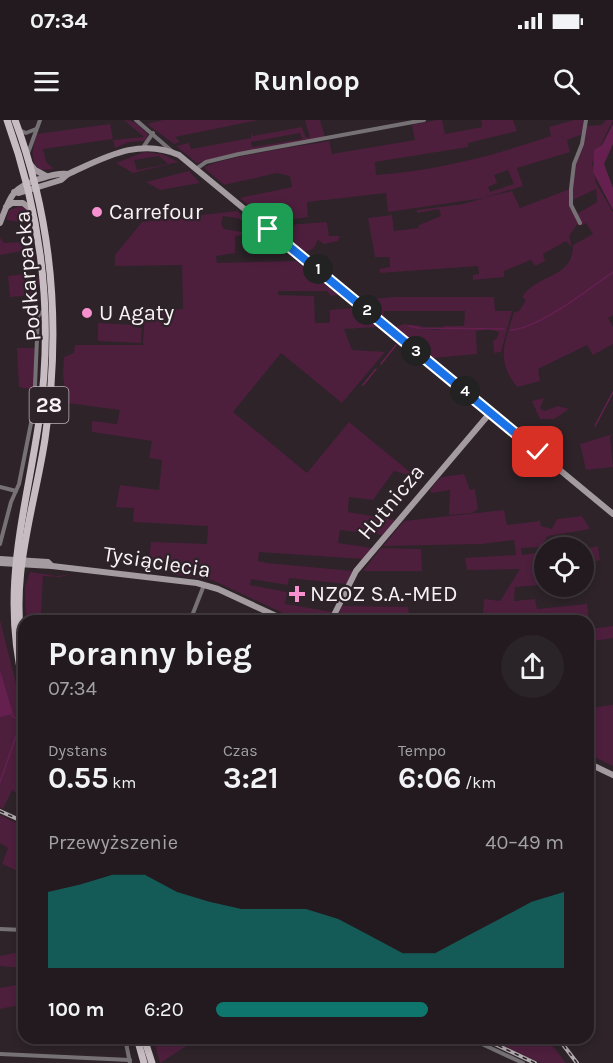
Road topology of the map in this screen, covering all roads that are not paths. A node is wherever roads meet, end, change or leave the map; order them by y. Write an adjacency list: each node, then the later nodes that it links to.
1 (7, 120): 18 (main road, 28)
2 (15, 120): 7 (main road, 28)
3 (40, 120): 8 (street)
4 (136, 120): 9 (street)
5 (424, 120): 14 (street)
6 (586, 120): 23 (street)
7 (19, 129): 8 (street); 12 (main road, 28)
8 (36, 129): 12 (street)
9 (153, 133): 10 (street); 11 (street)
10 (144, 146): 11 (main road); 15 (main road)
11 (174, 153): 14 (main road)
12 (27, 154): 13 (main road, 28)
13 (30, 164): 16 (main road); 18 (main road, 28)
14 (196, 168): 25 (main road)
15 (68, 174): 16 (main road); 17 (main road)
16 (47, 177): 18 (main road)
17 (49, 184): 18 (main road); 19 (main road)
18 (32, 185): 19 (main road, Podkarpacka / 28); 20 (main road); 21 (main road, Podkarpacka / 28)
19 (40, 200): 32 (main road, Podkarpacka / 28)
20 (6, 207): 21 (main road); 22 (main road)
21 (34, 212): 24 (main road, Podkarpacka / 28)
22 (0, 223)
23 (580, 223)
24 (42, 322): 27 (street); 31 (main road, Podkarpacka / 28)
25 (490, 413): 28 (main road); 38 (main road, Hutnicza)
26 (0, 487): 27 (street)
27 (16, 491): 29 (street)
28 (613, 514)
29 (0, 544)
30 (0, 559): 31 (main road)
31 (12, 562): 32 (main road, Tysiąclecia); 33 (main road); 39 (main road, Podkarpacka / 28)
32 (20, 562): 34 (main road, Tysiąclecia); 35 (main road, Podkarpacka / 28)
33 (0, 563)
34 (205, 584): 36 (street); 37 (main road, Tysiąclecia)
35 (19, 615)
36 (192, 615)
37 (274, 615)
38 (334, 615)
39 (18, 654)
40 (594, 766): 41 (main road)
41 (613, 775)
42 (0, 929): 43 (street)
43 (18, 930)
44 (126, 1044): 49 (street)
45 (138, 1044): 50 (main road)
46 (146, 1044): 51 (main road)
47 (482, 1044): 52 (street)
48 (0, 1054): 49 (street)
49 (130, 1062)
50 (144, 1063)
51 (152, 1063)
52 (523, 1063)

